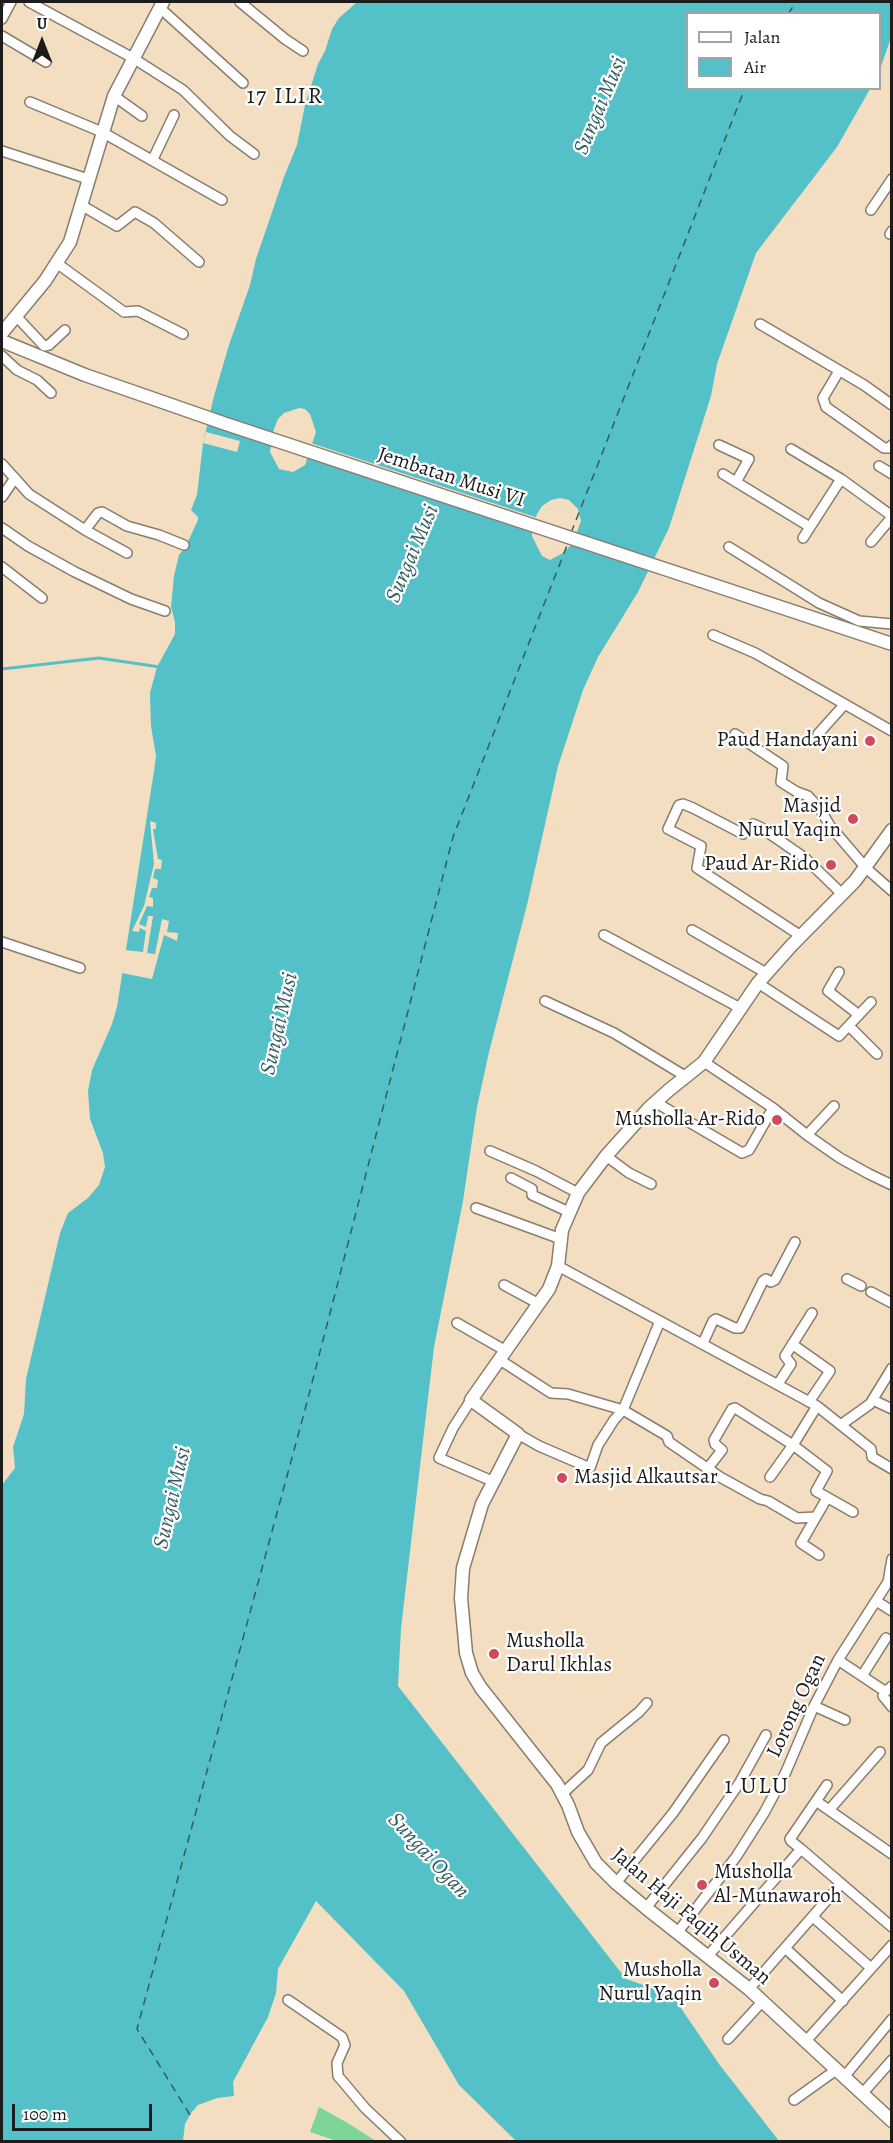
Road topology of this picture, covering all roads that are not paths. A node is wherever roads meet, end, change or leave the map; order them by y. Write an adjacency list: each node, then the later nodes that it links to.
1 (10, 2): 5 (street)
2 (29, 2): 8 (street)
3 (240, 2): 7 (street)
4 (162, 5): 8 (street); 10 (street)
5 (2, 19)
6 (2, 36): 9 (street)
7 (303, 51)
8 (133, 58): 11 (street); 17 (street)
9 (46, 62)
10 (243, 84)
11 (114, 96): 14 (street); 15 (street)
12 (30, 102): 15 (street)
13 (174, 115): 18 (street)
14 (142, 116)
15 (102, 132): 18 (street); 19 (street)
16 (2, 151): 19 (street)
17 (254, 154)
18 (153, 159): 21 (street)
19 (88, 179): 22 (street)
20 (891, 179): 23 (street)
21 (222, 200)
22 (81, 205): 24 (street); 25 (street)
23 (871, 210)
24 (199, 262)
25 (58, 264): 26 (street); 30 (street)
26 (16, 316): 28 (street); 29 (street)
27 (760, 324): 32 (street)
28 (65, 330)
29 (3, 332): 60 (street, Jembatan Musi VI)
30 (183, 334)
31 (2, 356): 33 (street)
32 (839, 371): 34 (street); 36 (street)
33 (51, 393)
34 (891, 405)
35 (719, 445): 44 (street)
36 (891, 445)
37 (791, 449): 43 (street)
38 (2, 464): 42 (street)
39 (879, 466): 41 (street)
40 (723, 474): 44 (street)
41 (891, 474)
42 (15, 478): 45 (street); 49 (street)
43 (841, 479): 46 (street); 47 (street)
44 (736, 482): 47 (street)
45 (2, 497)
46 (891, 517): 51 (street)
47 (810, 527): 50 (street)
48 (2, 528): 57 (street)
49 (85, 530): 52 (street); 54 (street)
50 (803, 538)
51 (871, 542)
52 (183, 545)
53 (729, 547): 58 (street)
54 (127, 553)
55 (2, 567): 56 (street)
56 (42, 598)
57 (165, 612)
58 (891, 624)
59 (713, 635): 61 (street)
60 (891, 644)
61 (844, 705): 62 (street); 64 (street)
62 (891, 731)
63 (735, 734): 66 (street)
64 (818, 734)
65 (891, 830): 66 (street)
66 (866, 868): 67 (street); 68 (street)
67 (891, 891)
68 (842, 894): 71 (street); 71 (street)
69 (692, 930): 75 (street)
70 (604, 935): 79 (street)
71 (801, 936): 75 (street)
72 (2, 942): 73 (street)
73 (80, 968)
74 (839, 972): 80 (street)
75 (766, 973): 76 (street)
76 (755, 987): 79 (street); 81 (street)
77 (544, 1001): 84 (street)
78 (871, 1002): 80 (street)
79 (742, 1008): 83 (street)
80 (859, 1015): 81 (street)
81 (849, 1026): 82 (street)
82 (877, 1054)
83 (704, 1062): 84 (street); 87 (street)
84 (685, 1076): 85 (street)
85 (652, 1105): 87 (street); 90 (street)
86 (834, 1106): 88 (street)
87 (773, 1108): 88 (street)
88 (807, 1135): 93 (street)
89 (490, 1151): 94 (street)
90 (606, 1156): 92 (street); 94 (street)
91 (511, 1178): 96 (street)
92 (651, 1184)
93 (891, 1185)
94 (578, 1193): 96 (street)
95 (476, 1208): 97 (street)
96 (569, 1212): 97 (street)
97 (561, 1239): 99 (street)
98 (795, 1242): 110 (street)
99 (558, 1267): 104 (street); 108 (street)
100 (847, 1279): 102 (street)
101 (504, 1285): 104 (street)
102 (861, 1286)
103 (871, 1292): 105 (street)
104 (539, 1304): 112 (street)
105 (891, 1304): 106 (street)
106 (891, 1312)
107 (812, 1313): 111 (street)
108 (660, 1321): 110 (street); 119 (street)
109 (457, 1323): 112 (street)
110 (703, 1343): 114 (street)
111 (792, 1344): 114 (street); 117 (street)
112 (503, 1355): 115 (street); 119 (street)
113 (891, 1368): 116 (street)
114 (778, 1384): 117 (street)
115 (471, 1400): 121 (street); 126 (street)
116 (873, 1400): 118 (street); 120 (street)
117 (813, 1404): 120 (street); 122 (street)
118 (891, 1409)
119 (623, 1410): 121 (street); 123 (street)
120 (842, 1424): 124 (street)
121 (518, 1434): 126 (street, Jalan Haji Faqih Usman)
122 (794, 1443): 123 (street); 125 (street); 127 (street)
123 (708, 1468): 129 (street)
124 (891, 1469)
125 (770, 1477)
126 (492, 1481): 146 (street, Jalan Haji Faqih Usman)
127 (827, 1498): 128 (street); 129 (street)
128 (853, 1512)
129 (815, 1517): 130 (street)
130 (819, 1555)
131 (891, 1562): 132 (street, Lorong Ogan)
132 (876, 1601): 133 (street); 135 (street, Lorong Ogan)
133 (891, 1611)
134 (886, 1638): 136 (street)
135 (838, 1660): 136 (street); 139 (street, Lorong Ogan)
136 (862, 1676): 137 (street)
137 (889, 1688): 140 (street)
138 (647, 1703): 146 (street)
139 (814, 1706): 141 (street); 156 (street, Lorong Ogan)
140 (891, 1707)
141 (845, 1720)
142 (766, 1735): 153 (street)
143 (724, 1740): 151 (street)
144 (880, 1752): 148 (street)
145 (827, 1785): 147 (street)
146 (562, 1794): 151 (street, Jalan Haji Faqih Usman)
147 (816, 1801): 148 (street); 149 (street)
148 (830, 1809): 150 (street)
149 (801, 1849): 152 (street); 159 (street)
150 (891, 1854)
151 (616, 1883): 153 (street, Jalan Haji Faqih Usman)
152 (841, 1884): 154 (street); 155 (street)
153 (646, 1908): 156 (street, Jalan Haji Faqih Usman)
154 (813, 1917): 158 (street); 160 (street)
155 (891, 1927)
156 (677, 1933): 159 (street, Jalan Haji Faqih Usman)
157 (891, 1945): 160 (street)
158 (785, 1948): 161 (street); 163 (street)
159 (707, 1957): 161 (street, Jalan Haji Faqih Usman)
160 (871, 1968): 163 (street)
161 (748, 1989): 164 (street, Jalan Haji Faqih Usman)
162 (288, 2000): 173 (street)
163 (843, 2001): 167 (street)
164 (762, 2002): 166 (street); 167 (street, Jalan Haji Faqih Usman)
165 (891, 2019): 169 (street)
166 (728, 2039)
167 (806, 2041): 169 (street, Jalan Haji Faqih Usman)
168 (891, 2060): 170 (street)
169 (840, 2073): 170 (street, Jalan Haji Faqih Usman); 171 (street)
170 (862, 2094): 172 (street, Jalan Haji Faqih Usman)
171 (794, 2100)
172 (891, 2121)
173 (401, 2142)

